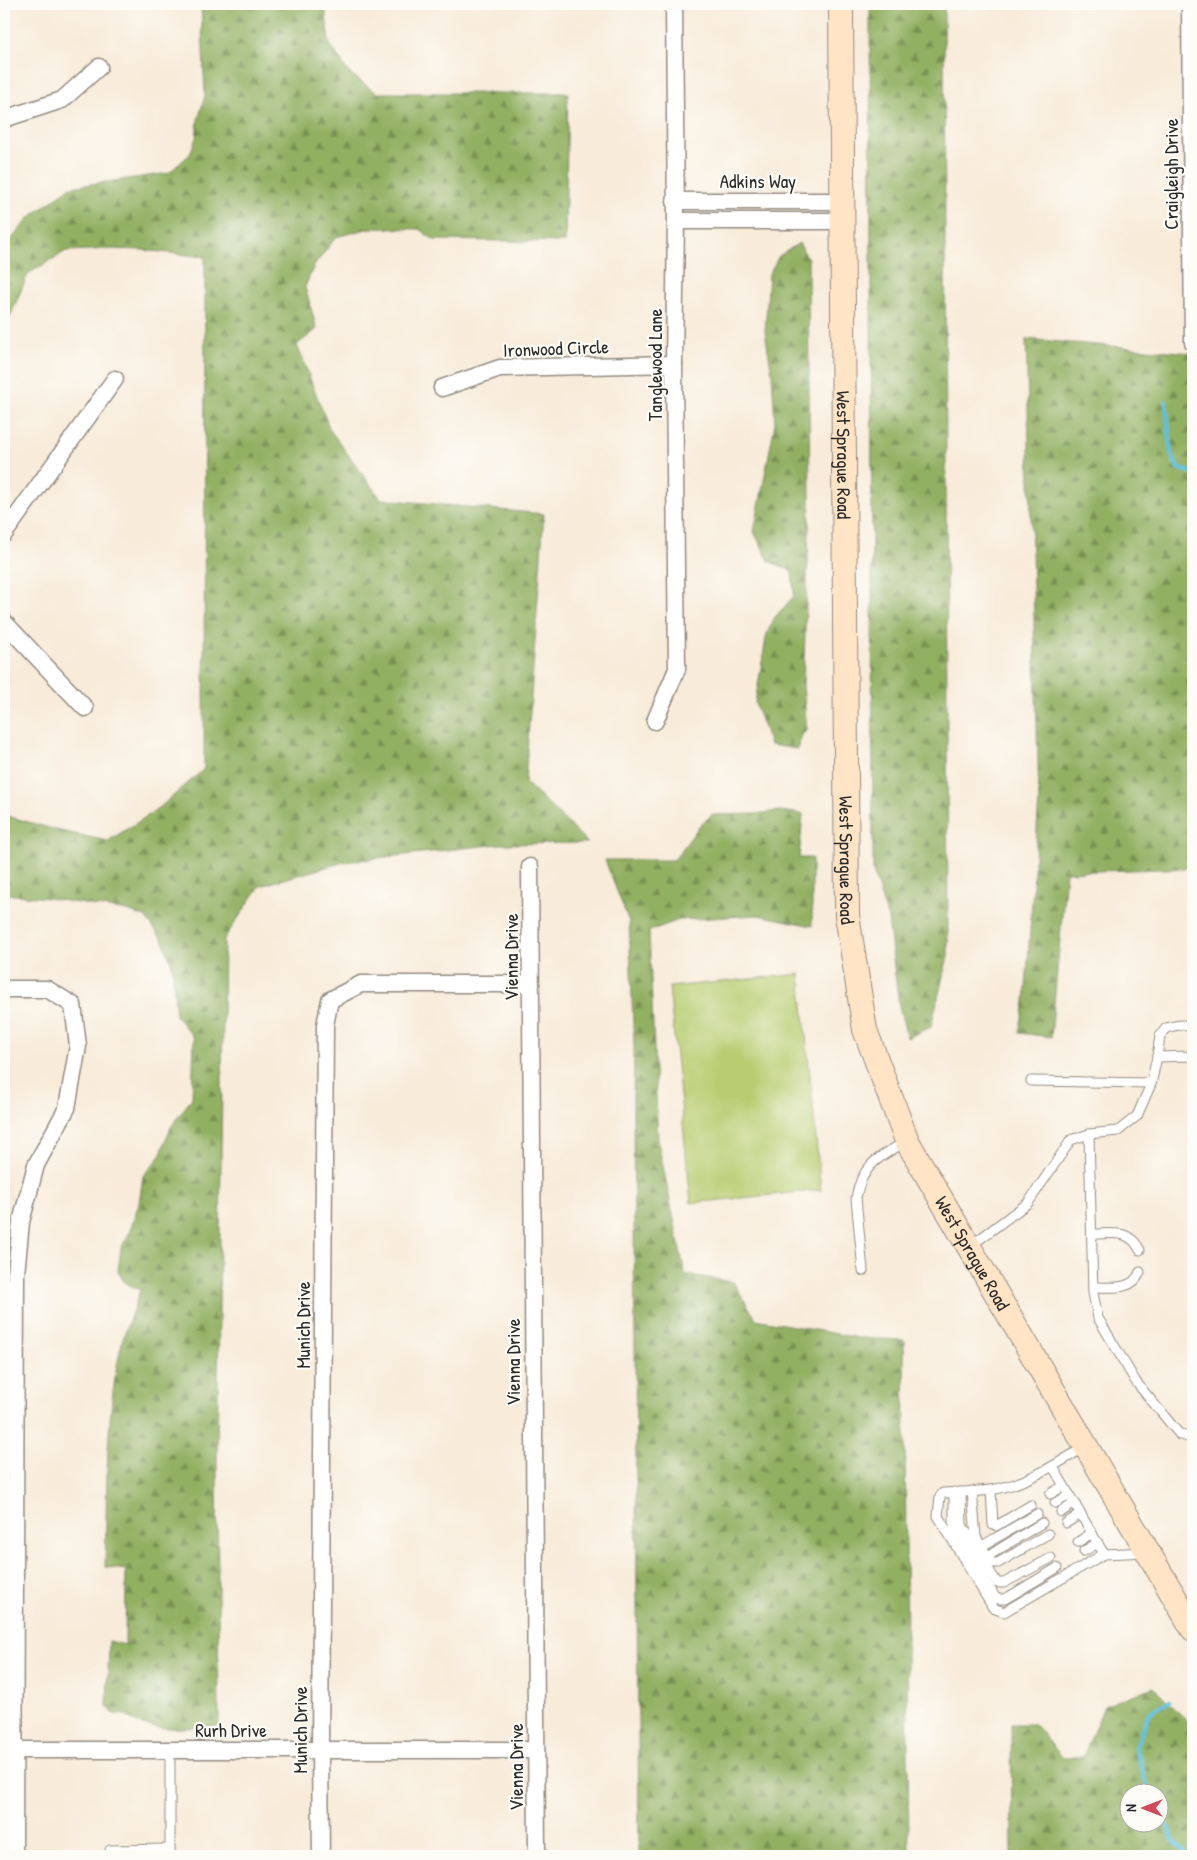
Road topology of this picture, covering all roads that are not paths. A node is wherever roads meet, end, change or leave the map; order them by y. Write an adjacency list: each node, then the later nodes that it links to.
1 (674, 4): 7 (street, Tanglewood Lane)
2 (841, 4): 8 (street, West Sprague Road)
3 (1190, 4): 6 (street, Craigleigh Drive)
4 (99, 67): 5 (street)
5 (4, 119)
6 (1192, 162): 10 (street, Craigleigh Drive)
7 (676, 201): 8 (street, Adkins Way); 9 (street, Tanglewood Lane)
8 (842, 211): 9 (street); 27 (street, West Sprague Road)
9 (676, 221): 11 (street, Tanglewood Lane)
10 (1193, 343)
11 (674, 364): 13 (street, Ironwood Circle); 17 (street, Tanglewood Lane)
12 (115, 379): 14 (street)
13 (442, 388)
14 (4, 534)
15 (4, 622): 16 (street)
16 (85, 708)
17 (655, 721)
18 (530, 867): 19 (street, Vienna Drive)
19 (531, 984): 67 (street, Munich Drive); 68 (street, Vienna Drive)
20 (4, 989): 49 (street)
21 (1193, 1029): 23 (lane)
22 (1193, 1056): 23 (lane)
23 (1157, 1057): 25 (lane)
24 (1031, 1081): 25 (lane)
25 (1152, 1083): 26 (lane)
26 (1089, 1134): 28 (lane); 29 (lane)
27 (907, 1141): 29 (street, West Sprague Road); 31 (lane)
28 (1092, 1234): 30 (lane); 33 (lane)
29 (969, 1247): 35 (street, West Sprague Road)
30 (1140, 1250)
31 (863, 1271)
32 (1140, 1272): 33 (lane)
33 (1093, 1287): 34 (lane)
34 (1193, 1438)
35 (1086, 1446): 36 (lane); 58 (street, West Sprague Road)
36 (1054, 1467): 37 (lane); 38 (lane)
37 (1064, 1486): 41 (lane); 42 (lane)
38 (990, 1490): 39 (lane); 45 (lane)
39 (972, 1491): 40 (lane); 56 (lane)
40 (958, 1492): 59 (lane); 61 (lane); 62 (lane)
41 (1050, 1494)
42 (1070, 1495): 43 (lane); 44 (lane)
43 (1055, 1503)
44 (1075, 1504): 46 (lane); 48 (lane)
45 (1031, 1505)
46 (1061, 1512)
47 (1037, 1514): 56 (lane)
48 (1081, 1514): 51 (lane); 52 (lane)
49 (10, 1517): 64 (street)
50 (1042, 1523): 60 (lane)
51 (1066, 1523)
52 (1092, 1533): 54 (lane); 55 (lane)
53 (1048, 1534): 60 (lane)
54 (1078, 1542)
55 (1098, 1543): 57 (lane); 59 (lane)
56 (982, 1546): 60 (lane)
57 (1084, 1551)
58 (1148, 1552): 59 (lane); 63 (street, West Sprague Road)
59 (1104, 1554)
60 (988, 1556)
61 (1052, 1558)
62 (1058, 1568)
63 (1193, 1629)
64 (9, 1689): 65 (street)
65 (16, 1750): 66 (street, Rurh Drive); 70 (street)
66 (170, 1750): 67 (street, Rurh Drive); 69 (lane)
67 (320, 1750): 68 (street, Rurh Drive); 72 (street, Munich Drive)
68 (536, 1750): 73 (street, Vienna Drive)
69 (170, 1852): 71 (lane)
70 (14, 1856)
71 (110, 1856)
72 (321, 1856)
73 (537, 1856)

